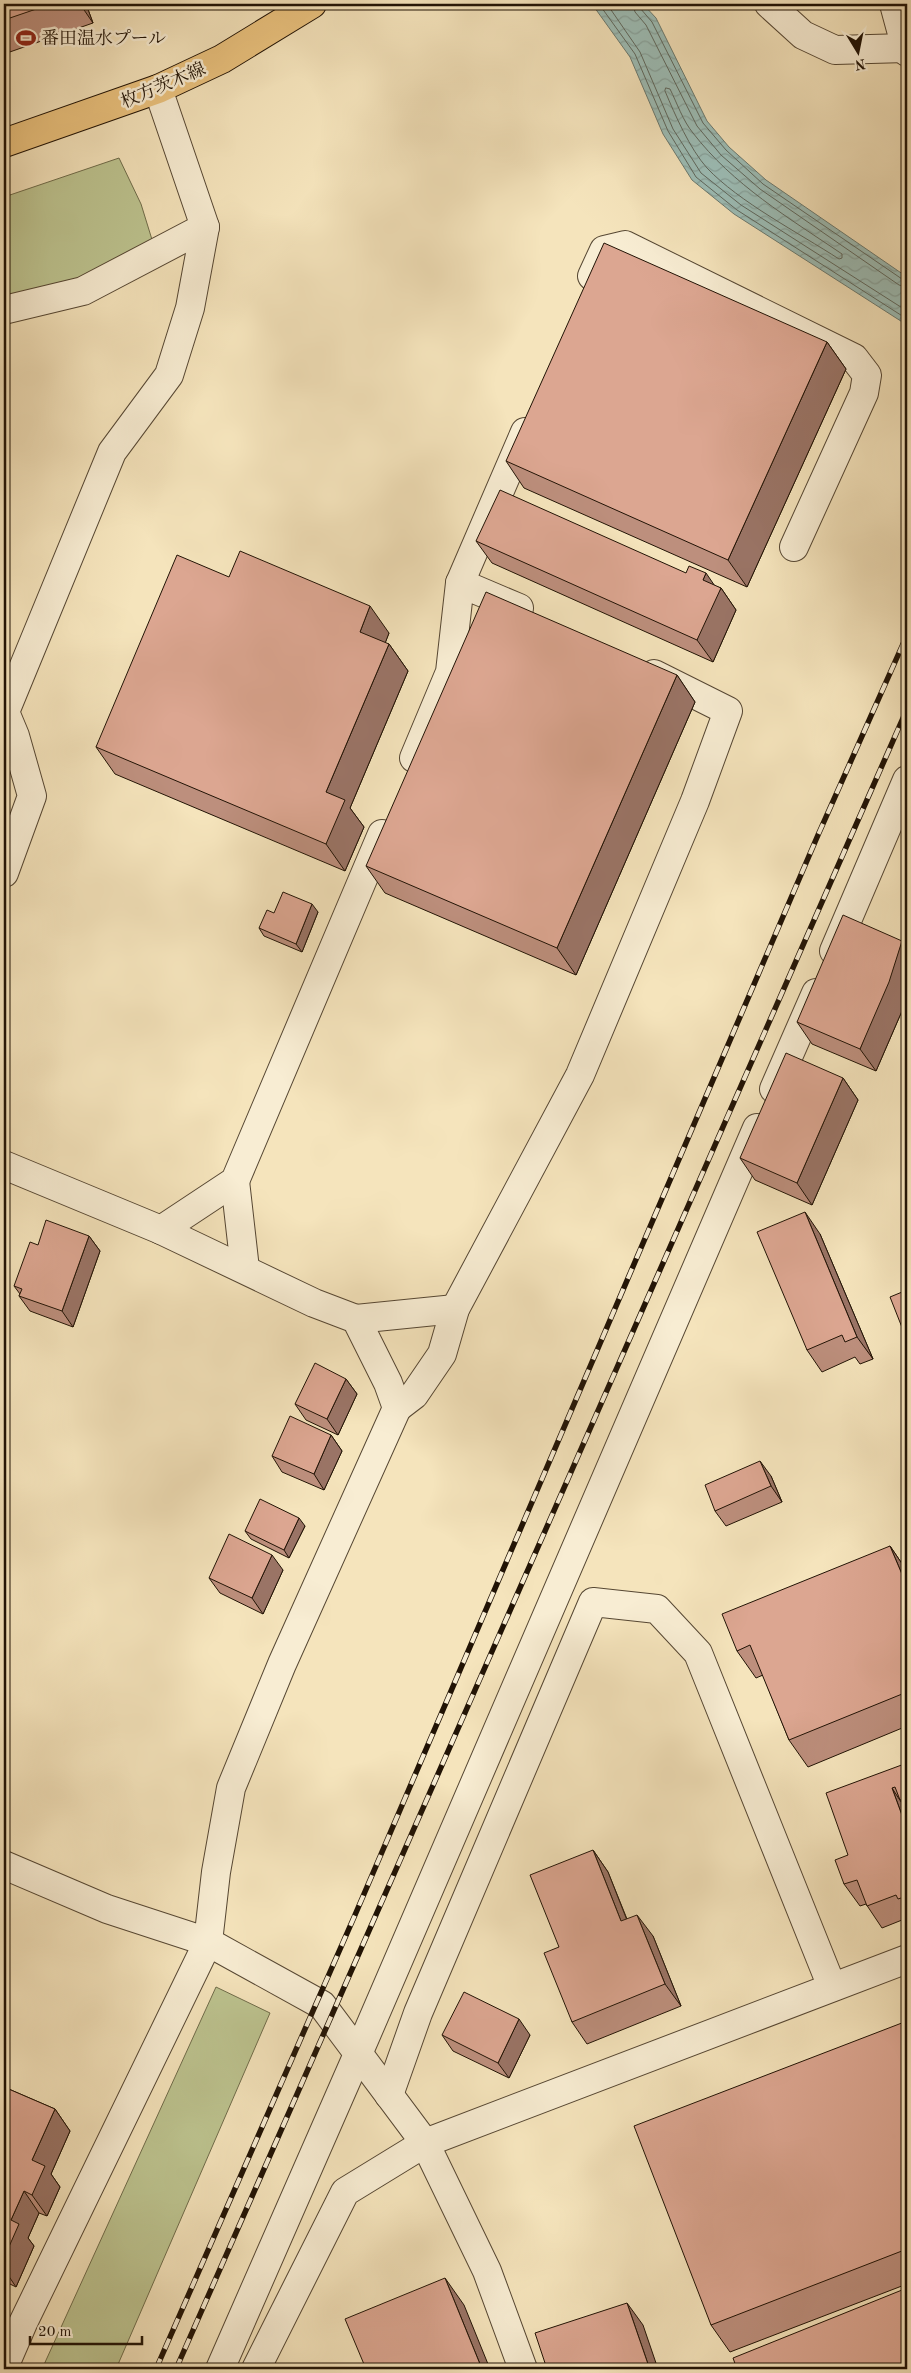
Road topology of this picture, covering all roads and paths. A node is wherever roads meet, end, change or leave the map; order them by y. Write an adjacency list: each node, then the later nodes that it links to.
1 (312, 4): 5 (main road, 枚方茨木線)
2 (769, 4): 4 (street)
3 (894, 4): 4 (street)
4 (907, 50)
5 (158, 89): 6 (main road, 枚方茨木線); 7 (street)
6 (4, 143)
7 (205, 227): 9 (street); 15 (street)
8 (584, 295): 11 (street)
9 (4, 310)
10 (534, 412): 12 (street)
11 (794, 547)
12 (460, 583): 13 (street); 17 (street)
13 (537, 617)
14 (632, 664): 24 (street)
15 (4, 711): 19 (street)
16 (907, 780): 31 (street)
17 (404, 781)
18 (392, 808): 21 (street)
19 (4, 873)
20 (4, 1165): 22 (street)
21 (235, 1181): 22 (street); 23 (street)
22 (161, 1230): 23 (street)
23 (245, 1269): 25 (street)
24 (455, 1310): 25 (street); 26 (street)
25 (356, 1319): 26 (street)
26 (397, 1408): 28 (street)
27 (5, 1868): 28 (street)
28 (208, 1942): 31 (street); 34 (street)
29 (907, 1958): 30 (street)
30 (832, 1987): 32 (street); 33 (street)
31 (358, 2054): 32 (street); 36 (street)
32 (389, 2095): 33 (street)
33 (425, 2143): 37 (street); 38 (street)
34 (13, 2319): 35 (street)
35 (4, 2367)
36 (220, 2369)
37 (256, 2369)
38 (523, 2369)

